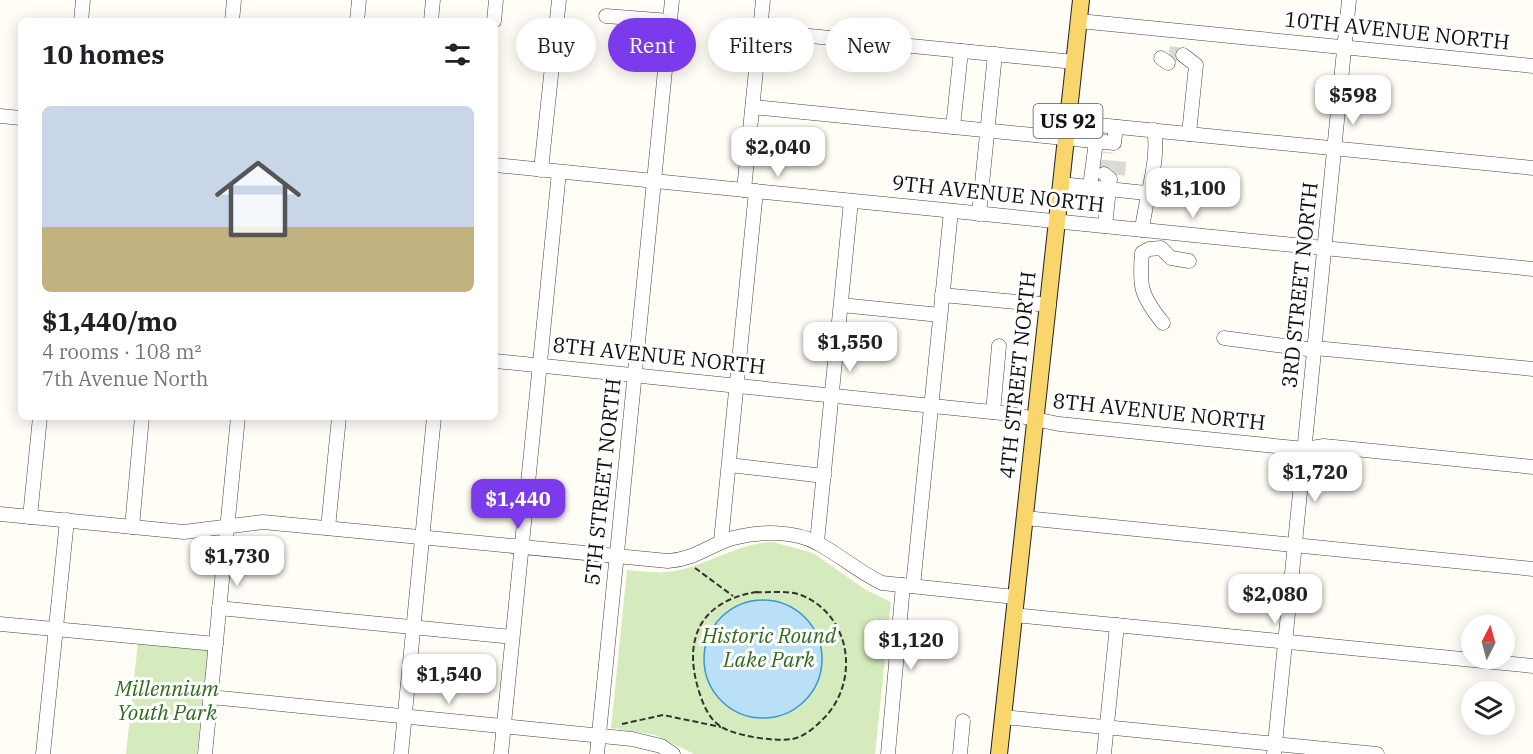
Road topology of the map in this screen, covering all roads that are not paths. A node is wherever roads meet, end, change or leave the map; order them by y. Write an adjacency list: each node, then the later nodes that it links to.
1 (83, 0): 12 (street)
2 (234, 0): 13 (street)
3 (359, 0): 14 (street)
4 (433, 0): 15 (street)
5 (496, 0): 16 (street)
6 (559, 0): 43 (street)
7 (672, 0): 18 (street, 5TH STREET NORTH)
8 (763, 0): 19 (street)
9 (1081, 0): 20 (main road, 4TH STREET NORTH / US 92)
10 (1349, 0): 22 (street, 3RD STREET NORTH)
11 (606, 16): 17 (street)
12 (81, 18)
13 (232, 18)
14 (357, 18)
15 (431, 18)
16 (494, 18)
17 (632, 18)
18 (670, 18)
19 (761, 18)
20 (1078, 21): 22 (street, 10TH AVENUE NORTH); 26 (main road, 4TH STREET NORTH / US 92)
21 (814, 36): 23 (street)
22 (1345, 47): 27 (street, 10TH AVENUE NORTH); 40 (street, 3RD STREET NORTH)
23 (961, 51): 24 (street); 33 (street)
24 (995, 54): 26 (street); 35 (street)
25 (1173, 59): 38 (street)
26 (1074, 62): 36 (main road, 4TH STREET NORTH / US 92)
27 (1533, 66)
28 (665, 72): 46 (street, 5TH STREET NORTH)
29 (756, 72): 30 (street)
30 (753, 107): 33 (street); 49 (street)
31 (0, 116): 32 (street)
32 (18, 118)
33 (953, 127): 35 (street)
34 (1116, 127): 36 (street); 37 (street); 39 (street)
35 (988, 130): 36 (street); 53 (street)
36 (1067, 130): 39 (street); 47 (main road, 4TH STREET NORTH / US 92)
37 (1154, 130): 38 (street); 50 (street)
38 (1189, 134): 40 (street)
39 (1096, 141): 48 (street)
40 (1335, 149): 42 (street); 57 (street, 3RD STREET NORTH)
41 (498, 165): 43 (street, 9TH AVENUE NORTH)
42 (1533, 168)
43 (541, 170): 44 (street, 9TH AVENUE NORTH)
44 (559, 172): 46 (street, 9TH AVENUE NORTH); 69 (street)
45 (1110, 179): 48 (street); 50 (street); 55 (street)
46 (654, 181): 49 (street, 9TH AVENUE NORTH); 71 (street, 5TH STREET NORTH)
47 (1061, 184): 48 (street); 54 (main road, 4TH STREET NORTH / US 92)
48 (1090, 187)
49 (750, 191): 51 (street, 9TH AVENUE NORTH); 72 (street)
50 (1146, 193): 56 (street)
51 (851, 201): 52 (street, 9TH AVENUE NORTH); 61 (street)
52 (951, 211): 53 (street, 9TH AVENUE NORTH); 60 (street)
53 (979, 214): 54 (street, 9TH AVENUE NORTH)
54 (1058, 221): 55 (street, 9TH AVENUE NORTH); 62 (main road, 4TH STREET NORTH / US 92)
55 (1105, 226): 56 (street, 9TH AVENUE NORTH)
56 (1142, 230): 57 (street, 9TH AVENUE NORTH)
57 (1325, 248): 59 (street, 9TH AVENUE NORTH); 67 (street, 3RD STREET NORTH)
58 (1189, 261): 64 (street)
59 (1533, 269)
60 (942, 295): 62 (street); 63 (street)
61 (841, 305): 63 (street); 73 (street)
62 (1049, 305): 76 (main road, 4TH STREET NORTH / US 92)
63 (940, 315): 74 (street)
64 (1163, 323)
65 (1224, 338): 67 (street)
66 (999, 346): 75 (street)
67 (1315, 349): 70 (street); 82 (street, 3RD STREET NORTH)
68 (498, 361): 69 (street, 8TH AVENUE NORTH)
69 (539, 365): 71 (street, 8TH AVENUE NORTH); 97 (street)
70 (1533, 369)
71 (635, 375): 72 (street, 8TH AVENUE NORTH); 98 (street, 5TH STREET NORTH)
72 (737, 386): 73 (street, 8TH AVENUE NORTH); 83 (street)
73 (832, 395): 74 (street, 8TH AVENUE NORTH); 85 (street)
74 (931, 405): 75 (street, 8TH AVENUE NORTH); 100 (street)
75 (993, 412): 76 (street, 8TH AVENUE NORTH)
76 (1037, 418): 82 (street, 8TH AVENUE NORTH); 88 (main road, 4TH STREET NORTH / US 92)
77 (40, 420): 87 (street)
78 (142, 420): 91 (street)
79 (238, 420): 90 (street)
80 (339, 420): 92 (street)
81 (434, 420): 93 (street)
82 (1305, 449): 84 (street, 8TH AVENUE NORTH); 96 (street, 3RD STREET NORTH)
83 (729, 465): 85 (street); 94 (street)
84 (1533, 467)
85 (824, 476): 95 (street)
86 (0, 514): 87 (street)
87 (30, 517): 89 (street)
88 (1025, 518): 96 (street); 101 (main road, 4TH STREET NORTH / US 92)
89 (67, 520): 91 (street); 107 (street)
90 (228, 524): 91 (street); 92 (street); 102 (street)
91 (132, 527)
92 (328, 528): 93 (street)
93 (422, 536): 97 (street); 106 (street)
94 (721, 541): 95 (street); 98 (street)
95 (817, 542): 100 (street)
96 (1295, 545): 99 (street); 109 (street, 3RD STREET NORTH)
97 (521, 546): 98 (street); 108 (street)
98 (617, 555): 118 (street, 5TH STREET NORTH)
99 (1533, 569)
100 (908, 586): 101 (street); 126 (street)
101 (1015, 597): 103 (main road, 4TH STREET NORTH / US 92)
102 (219, 608): 106 (street); 110 (street)
103 (1014, 615): 105 (street); 114 (main road, 4TH STREET NORTH / US 92)
104 (0, 624): 107 (street)
105 (1118, 625): 109 (street); 117 (street)
106 (413, 628): 108 (street); 113 (street)
107 (56, 630): 110 (street); 120 (street)
108 (512, 638): 116 (street)
109 (1286, 642): 111 (street); 119 (street, 3RD STREET NORTH)
110 (216, 644): 112 (street)
111 (1533, 666)
112 (210, 697): 113 (street); 121 (street)
113 (404, 716): 116 (street); 122 (street)
114 (1003, 717): 117 (street); 128 (main road, 4TH STREET NORTH / US 92)
115 (963, 721): 127 (street)
116 (503, 727): 118 (street); 123 (street)
117 (1107, 727): 119 (street); 129 (street)
118 (599, 736): 124 (street, 5TH STREET NORTH); 125 (street)
119 (1275, 749): 130 (street)
120 (43, 754)
121 (205, 754)
122 (401, 754)
123 (501, 754)
124 (597, 754)
125 (673, 754)
126 (888, 754)
127 (960, 754)
128 (999, 754)
129 (1104, 754)
130 (1377, 754)

